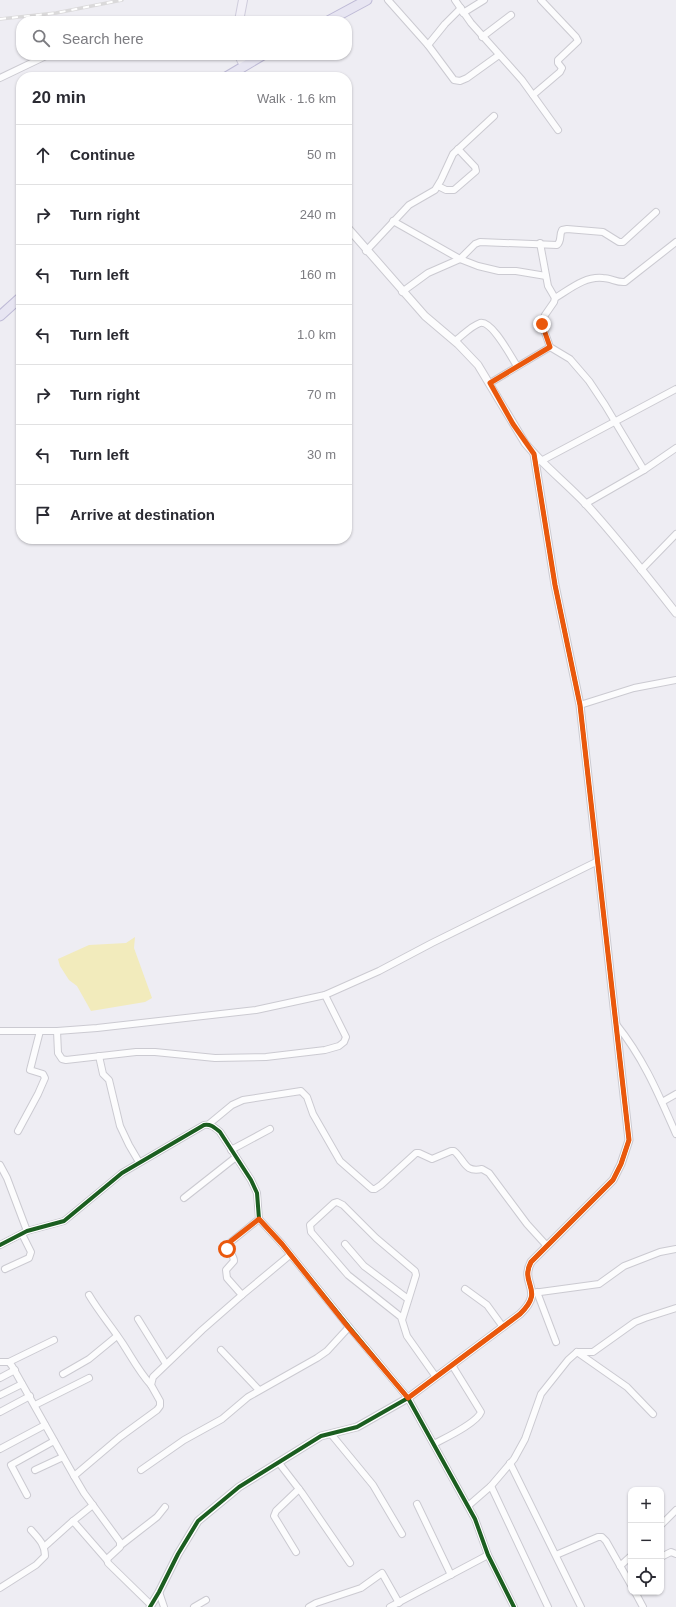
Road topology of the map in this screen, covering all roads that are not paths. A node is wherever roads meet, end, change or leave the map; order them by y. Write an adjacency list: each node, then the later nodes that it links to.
1 (243, 0): 9 (main road)
2 (367, 0): 10 (main road)
3 (388, 0): 12 (street)
4 (456, 0): 7 (street)
5 (484, 0): 7 (street)
6 (541, 0): 19 (street)
7 (462, 11): 11 (street); 12 (street)
8 (511, 15): 11 (street)
9 (240, 16)
10 (337, 16)
11 (482, 37): 13 (street)
12 (428, 45): 13 (street)
13 (499, 55): 19 (street)
14 (38, 60): 18 (street)
15 (240, 60): 17 (main road)
16 (256, 60): 17 (main road)
17 (242, 71)
18 (0, 78)
19 (533, 95): 21 (street)
20 (494, 116): 22 (street)
21 (558, 130)
22 (458, 149): 23 (street); 23 (street)
23 (438, 186): 25 (street)
24 (656, 212): 28 (street)
25 (393, 221): 29 (street); 30 (street)
26 (352, 233): 29 (street)
27 (676, 242): 33 (street)
28 (540, 243): 30 (street); 31 (street)
29 (366, 251): 32 (street)
30 (460, 259): 31 (street); 32 (street)
31 (546, 276): 33 (street)
32 (402, 292): 36 (street)
33 (555, 298): 37 (street)
34 (16, 302): 35 (main road)
35 (0, 316)
36 (455, 341): 38 (street); 39 (street)
37 (550, 347): 38 (street); 41 (street)
38 (517, 366): 39 (street)
39 (490, 383): 43 (street)
40 (676, 389): 41 (street)
41 (615, 421): 44 (street); 45 (street)
42 (676, 448): 45 (street)
43 (534, 454): 44 (street); 51 (street)
44 (541, 461): 46 (street)
45 (644, 470): 46 (street)
46 (585, 504): 48 (street)
47 (676, 534): 48 (street)
48 (641, 570): 49 (street)
49 (676, 613)
50 (676, 680): 51 (street)
51 (580, 705): 52 (street)
52 (598, 861): 53 (street); 54 (street)
53 (325, 995): 57 (street); 58 (street)
54 (616, 1024): 60 (street); 74 (street)
55 (0, 1031): 56 (street)
56 (40, 1031): 57 (street); 63 (street)
57 (57, 1031): 58 (street)
58 (99, 1056): 67 (street)
59 (676, 1094): 60 (street)
60 (662, 1102): 64 (street)
61 (209, 1124): 65 (street); 67 (street); 74 (street)
62 (270, 1129): 65 (street)
63 (18, 1131)
64 (676, 1134)
65 (231, 1150): 66 (street)
66 (236, 1158): 69 (street); 70 (street)
67 (139, 1162): 71 (street)
68 (0, 1165): 71 (street)
69 (184, 1198)
70 (259, 1219): 76 (street); 81 (street)
71 (24, 1233): 73 (street); 77 (street)
72 (344, 1244): 82 (street)
73 (0, 1245)
74 (547, 1246): 79 (street)
75 (676, 1249): 79 (street)
76 (290, 1255): 81 (street); 86 (street)
77 (5, 1269)
78 (466, 1289): 87 (street)
79 (535, 1293): 87 (street); 90 (street)
80 (88, 1295): 88 (street)
81 (242, 1295): 95 (street)
82 (408, 1299): 85 (street); 85 (street)
83 (676, 1308): 92 (street)
84 (138, 1319): 95 (street)
85 (402, 1320): 99 (street)
86 (348, 1327): 104 (street); 107 (street)
87 (503, 1327): 96 (street)
88 (117, 1336): 98 (street); 103 (street)
89 (54, 1340): 94 (street)
90 (556, 1342)
91 (221, 1350): 104 (street)
92 (577, 1352): 110 (street); 118 (street)
93 (0, 1362): 94 (street)
94 (9, 1362): 97 (street)
95 (166, 1364): 103 (street)
96 (452, 1365): 99 (street); 114 (street)
97 (15, 1370): 100 (street); 102 (street)
98 (63, 1374)
99 (436, 1377): 107 (street)
100 (0, 1378)
101 (89, 1378): 108 (street)
102 (22, 1384): 105 (street); 106 (street)
103 (151, 1385): 121 (street)
104 (259, 1390): 120 (street)
105 (0, 1395)
106 (30, 1396): 108 (street); 109 (street)
107 (408, 1398): 112 (street); 114 (street)
108 (35, 1405): 111 (street)
109 (0, 1412)
110 (653, 1414)
111 (45, 1425): 113 (street); 115 (street)
112 (331, 1434): 117 (street); 133 (street)
113 (54, 1441): 116 (street); 124 (street)
114 (434, 1444): 127 (street)
115 (0, 1449)
116 (63, 1457): 119 (street); 121 (street)
117 (279, 1462): 123 (street); 148 (street)
118 (510, 1463): 122 (street); 139 (street)
119 (35, 1470)
120 (141, 1470)
121 (74, 1476): 126 (street)
122 (491, 1486): 127 (street); 158 (street)
123 (299, 1489): 136 (street); 143 (street)
124 (27, 1495)
125 (416, 1504): 145 (street)
126 (93, 1505): 130 (street); 134 (street)
127 (468, 1506): 138 (street)
128 (166, 1507): 134 (street)
129 (676, 1510): 131 (street)
130 (73, 1521): 135 (street); 142 (street)
131 (663, 1523)
132 (31, 1530): 135 (street)
133 (402, 1534)
134 (121, 1545): 142 (street)
135 (44, 1547): 147 (street)
136 (296, 1552)
137 (676, 1554): 140 (street)
138 (488, 1555): 145 (street); 157 (street)
139 (556, 1555): 144 (street); 159 (street)
140 (664, 1556)
141 (628, 1559): 144 (street)
142 (107, 1560): 152 (street)
143 (350, 1563)
144 (620, 1566): 146 (street)
145 (452, 1575): 151 (street)
146 (628, 1578)
147 (0, 1588)
148 (159, 1592): 152 (street); 153 (street)
149 (637, 1595): 160 (street)
150 (206, 1600): 154 (street)
151 (399, 1603): 155 (street); 156 (street)
152 (151, 1606)
153 (164, 1607)
154 (194, 1607)
155 (309, 1607)
156 (390, 1607)
157 (514, 1607)
158 (548, 1607)
159 (581, 1607)
160 (643, 1607)

